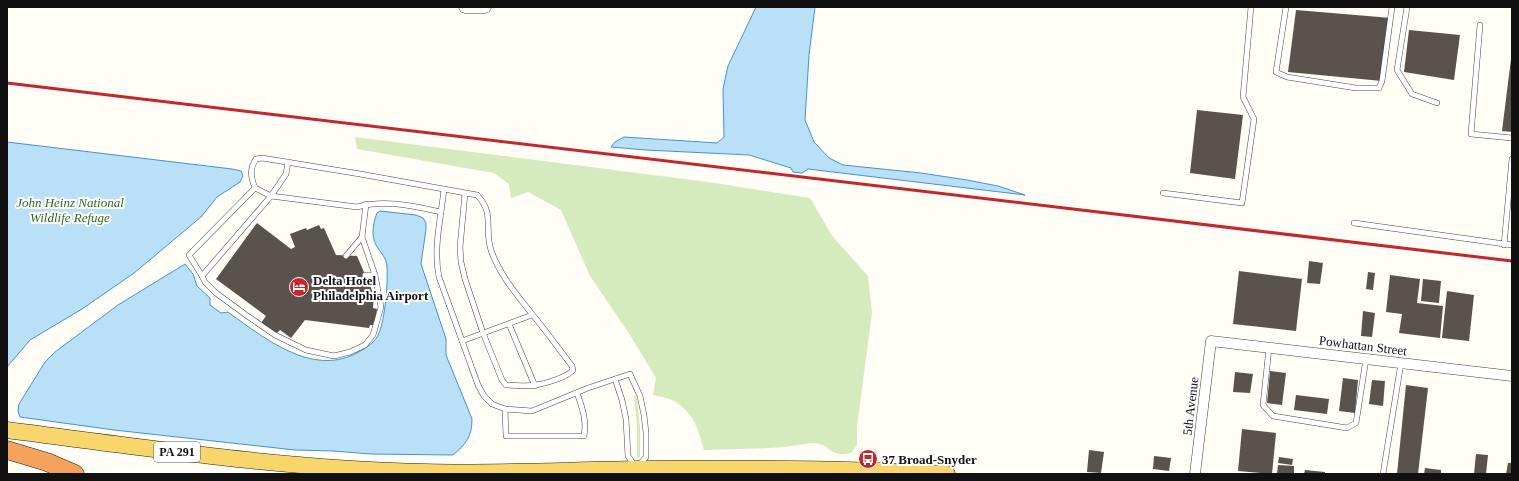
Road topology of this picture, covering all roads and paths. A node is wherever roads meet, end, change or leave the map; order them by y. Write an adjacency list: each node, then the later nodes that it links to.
1 (465, 7): 2 (street)
2 (485, 7)
3 (1251, 7): 15 (lane)
4 (1286, 7): 5 (lane)
5 (1392, 7)
6 (1407, 7): 8 (lane)
7 (1480, 25): 9 (lane)
8 (1437, 103)
9 (1512, 138)
10 (1512, 158): 21 (lane)
11 (288, 162): 12 (lane); 13 (lane); 16 (lane)
12 (255, 188): 16 (lane); 26 (lane)
13 (444, 189): 14 (lane); 18 (lane)
14 (465, 193): 27 (lane); 29 (lane)
15 (1163, 193)
16 (271, 196): 17 (lane); 26 (lane)
17 (366, 204): 18 (lane); 20 (lane)
18 (441, 212): 30 (lane)
19 (1354, 223): 21 (lane)
20 (362, 237): 23 (lane); 25 (lane)
21 (1504, 245): 22 (lane)
22 (1512, 245)
23 (346, 256)
24 (365, 275): 25 (lane)
25 (375, 275): 26 (lane)
26 (202, 276)
27 (532, 315): 28 (lane); 37 (lane)
28 (509, 324): 29 (lane); 37 (lane)
29 (484, 333): 30 (lane); 37 (lane)
30 (462, 341): 39 (lane)
31 (1211, 341): 32 (street, Powhattan Street); 48 (street, 5th Avenue)
32 (1269, 348): 33 (street, Powhattan Street); 33 (lane)
33 (1366, 359): 34 (street, Powhattan Street)
34 (1401, 363): 35 (street, Powhattan Street); 49 (lane)
35 (1512, 376)
36 (615, 379): 38 (lane); 43 (lane); 43 (lane)
37 (535, 386)
38 (577, 393): 39 (lane); 39 (lane)
39 (505, 409)
40 (7, 430): 43 (main road, PA 291)
41 (7, 450): 45 (highway)
42 (762, 468): 43 (main road, PA 291); 44 (main road, PA 291); 46 (main road)
43 (636, 472)
44 (859, 472): 47 (main road, PA 291)
45 (75, 474)
46 (730, 474)
47 (947, 474)
48 (1195, 474)
49 (1383, 474)

